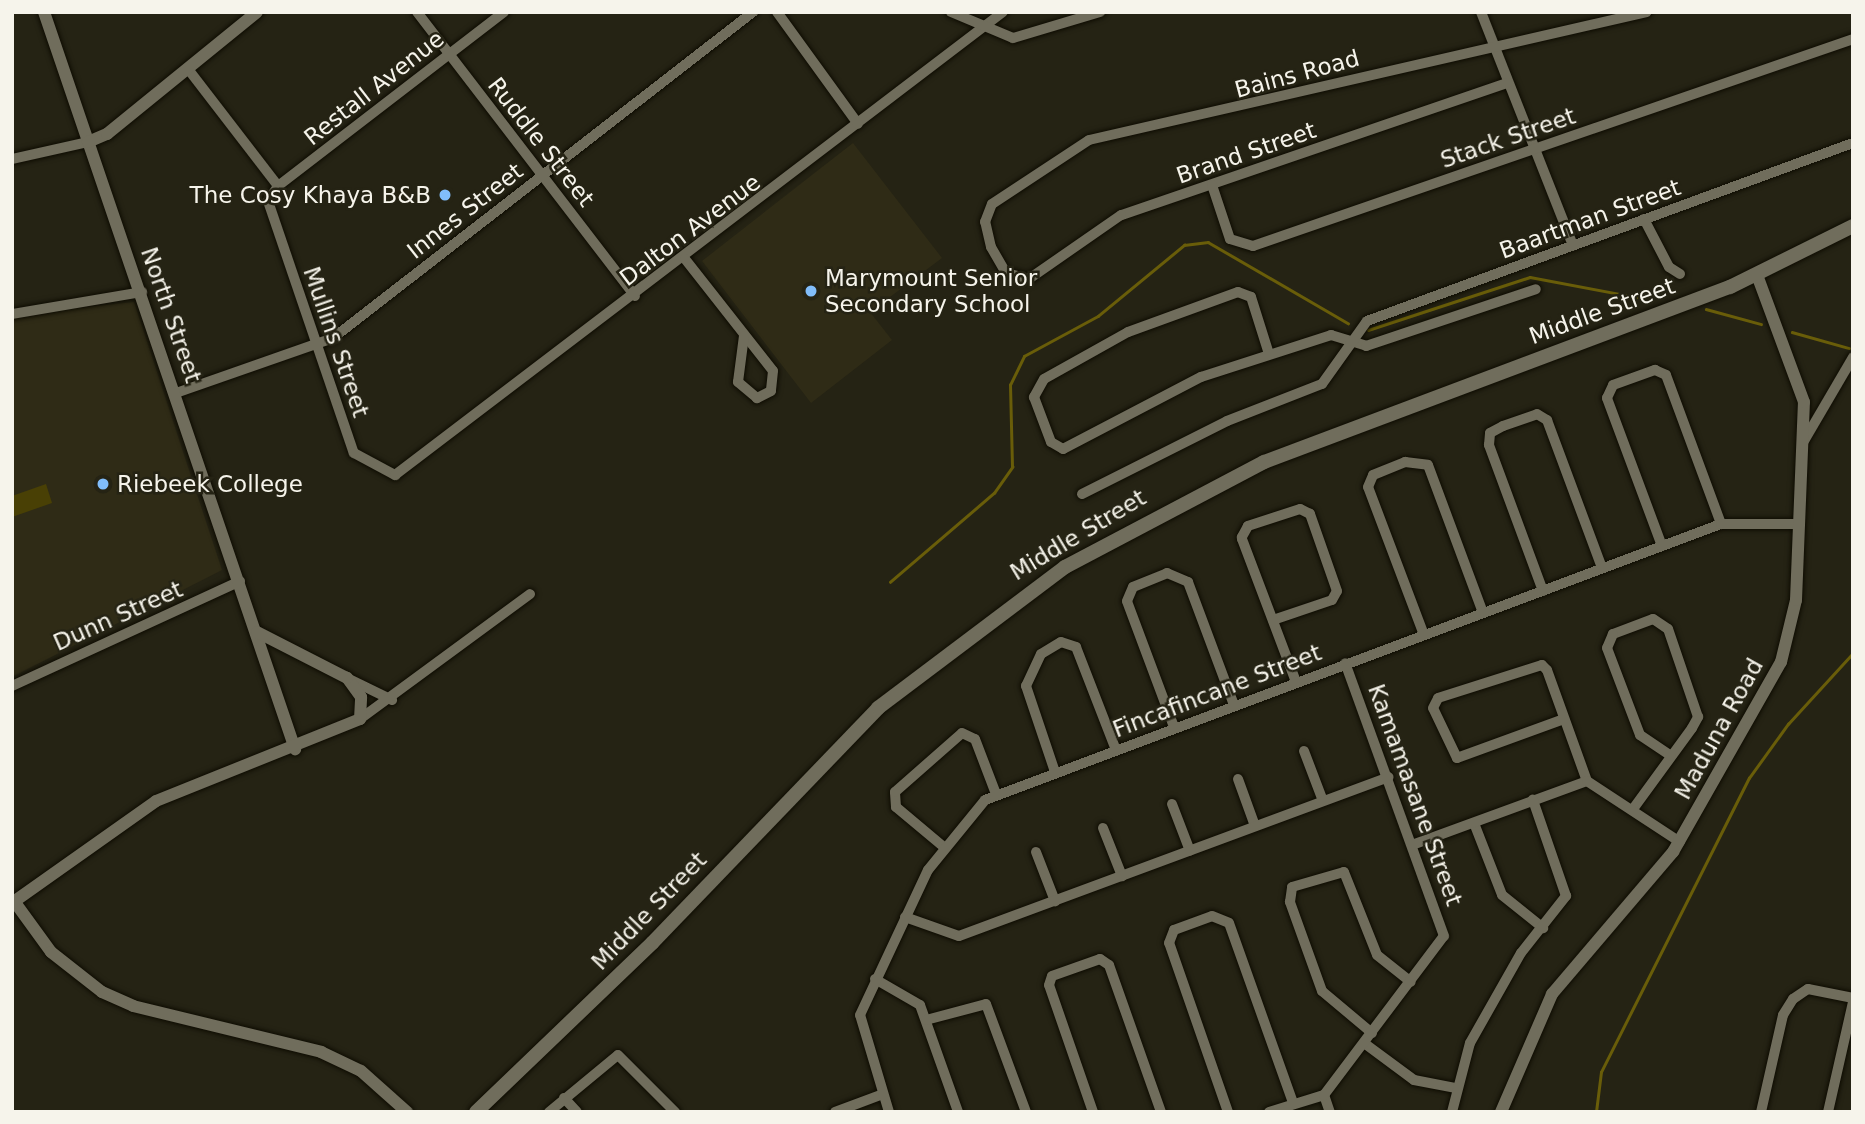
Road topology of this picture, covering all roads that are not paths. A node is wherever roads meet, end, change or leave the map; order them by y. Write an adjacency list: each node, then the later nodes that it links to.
1 (44, 12): 19 (street, North Street)
2 (257, 12): 16 (street)
3 (417, 12): 15 (street, Ruddle Street)
4 (503, 12): 15 (street, Restall Avenue)
5 (753, 12): 23 (street, Innes Street)
6 (777, 12): 18 (street)
7 (951, 12): 12 (street)
8 (1003, 12): 12 (street, Dalton Avenue)
9 (1100, 12): 12 (street)
10 (1481, 12): 14 (street)
11 (1647, 12): 14 (street, Bains Road)
12 (983, 30): 18 (street, Dalton Avenue)
13 (1853, 39): 21 (street, Stack Street)
14 (1492, 43): 17 (street); 33 (street, Bains Road)
15 (449, 54): 23 (street, Ruddle Street); 25 (street, Restall Avenue)
16 (188, 69): 19 (street); 25 (street)
17 (1507, 83): 21 (street); 24 (street, Brand Street)
18 (858, 124): 30 (street, Dalton Avenue)
19 (88, 142): 22 (street); 35 (street, North Street)
20 (1853, 143): 27 (street, Baartman Street)
21 (1537, 148): 24 (street, Stack Street); 29 (street)
22 (12, 159)
23 (542, 174): 36 (street, Ruddle Street); 40 (street, Innes Street)
24 (1212, 185): 33 (street, Brand Street)
25 (278, 186): 26 (street, Restall Avenue)
26 (270, 196): 40 (street, Mullins Street)
27 (1644, 219): 29 (street, Baartman Street); 31 (street)
28 (1853, 226): 32 (main road, Middle Street)
29 (1573, 246): 39 (street, Baartman Street)
30 (685, 259): 36 (street, Dalton Avenue); 38 (street)
31 (1680, 274)
32 (1757, 275): 44 (street, Maduna Road); 105 (main road, Middle Street)
33 (1010, 276)
34 (1536, 289): 39 (street, Baartman Street)
35 (142, 292): 37 (street); 43 (street, North Street)
36 (635, 296): 45 (street, Dalton Avenue)
37 (12, 314)
38 (744, 336): 38 (street)
39 (1352, 343): 41 (street); 46 (street, Baartman Street)
40 (317, 347): 43 (street, Innes Street); 45 (street, Mullins Street)
41 (1269, 354): 41 (street)
42 (1853, 357): 44 (street)
43 (176, 393): 51 (street, North Street)
44 (1804, 441): 48 (street, Maduna Road)
45 (399, 476)
46 (1082, 494)
47 (1721, 524): 48 (street, Fincafincane Street); 49 (street, Fincafincane Street); 49 (street)
48 (1800, 524): 83 (street, Maduna Road)
49 (1662, 546): 50 (street, Fincafincane Street)
50 (1602, 568): 52 (street, Fincafincane Street); 52 (street)
51 (240, 581): 56 (street, North Street); 61 (street, Dunn Street)
52 (1543, 591): 54 (street, Fincafincane Street)
53 (530, 594): 62 (street)
54 (1483, 612): 57 (street, Fincafincane Street); 57 (street)
55 (1273, 620): 55 (street); 60 (street)
56 (257, 632): 59 (street); 67 (street, North Street)
57 (1423, 635): 58 (street, Fincafincane Street)
58 (1345, 663): 60 (street, Fincafincane Street); 72 (street, Kamamasane Street)
59 (347, 678): 62 (street); 64 (street)
60 (1296, 682): 63 (street, Fincafincane Street)
61 (12, 686)
62 (393, 700): 64 (street)
63 (1234, 705): 66 (street, Fincafincane Street); 66 (street)
64 (360, 719): 67 (street)
65 (1564, 719): 65 (street); 74 (street)
66 (1174, 727): 68 (street, Fincafincane Street)
67 (295, 749): 90 (street)
68 (1115, 750): 71 (street, Fincafincane Street); 71 (street)
69 (1304, 751): 77 (street)
70 (1671, 756): 70 (street); 79 (street)
71 (1055, 772): 75 (street, Fincafincane Street)
72 (1388, 776): 77 (street); 84 (street, Kamamasane Street)
73 (1238, 779): 81 (street)
74 (1587, 781): 76 (street); 79 (street)
75 (996, 794): 85 (street, Fincafincane Street); 85 (street)
76 (1533, 800): 80 (street); 92 (street)
77 (1323, 801): 81 (street)
78 (1172, 804): 86 (street)
79 (1633, 809): 83 (street)
80 (1474, 822): 84 (street); 92 (street)
81 (1255, 826): 86 (street)
82 (1103, 828): 88 (street)
83 (1680, 842): 119 (street, Maduna Road)
84 (1412, 845): 94 (street, Kamamasane Street)
85 (945, 848): 91 (street, Fincafincane Street)
86 (1190, 851): 88 (street)
87 (1036, 852): 89 (street)
88 (1122, 876): 89 (street)
89 (1055, 901): 91 (street)
90 (13, 902): 104 (street)
91 (905, 917): 93 (street, Fincafincane Street)
92 (1543, 928): 99 (street)
93 (875, 979): 96 (street); 100 (street, Fincafincane Street)
94 (1411, 982): 97 (street, Kamamasane Street); 97 (street)
95 (1853, 1000): 120 (street); 121 (street)
96 (926, 1020): 111 (street); 112 (street)
97 (1372, 1033): 98 (street, Kamamasane Street)
98 (1364, 1043): 99 (street); 101 (street, Kamamasane Street)
99 (1456, 1088): 118 (street)
100 (883, 1094): 109 (street); 110 (street, Fincafincane Street)
101 (1324, 1095): 103 (street); 117 (street)
102 (564, 1098): 106 (street); 107 (street); 108 (street)
103 (1293, 1103): 115 (street); 116 (street)
104 (407, 1112)
105 (476, 1112)
106 (549, 1112)
107 (577, 1112)
108 (676, 1112)
109 (835, 1112)
110 (889, 1112)
111 (958, 1112)
112 (1026, 1112)
113 (1093, 1112): 114 (street)
114 (1161, 1112)
115 (1228, 1112)
116 (1269, 1112)
117 (1330, 1112)
118 (1452, 1112)
119 (1501, 1112)
120 (1761, 1112)
121 (1828, 1112)

